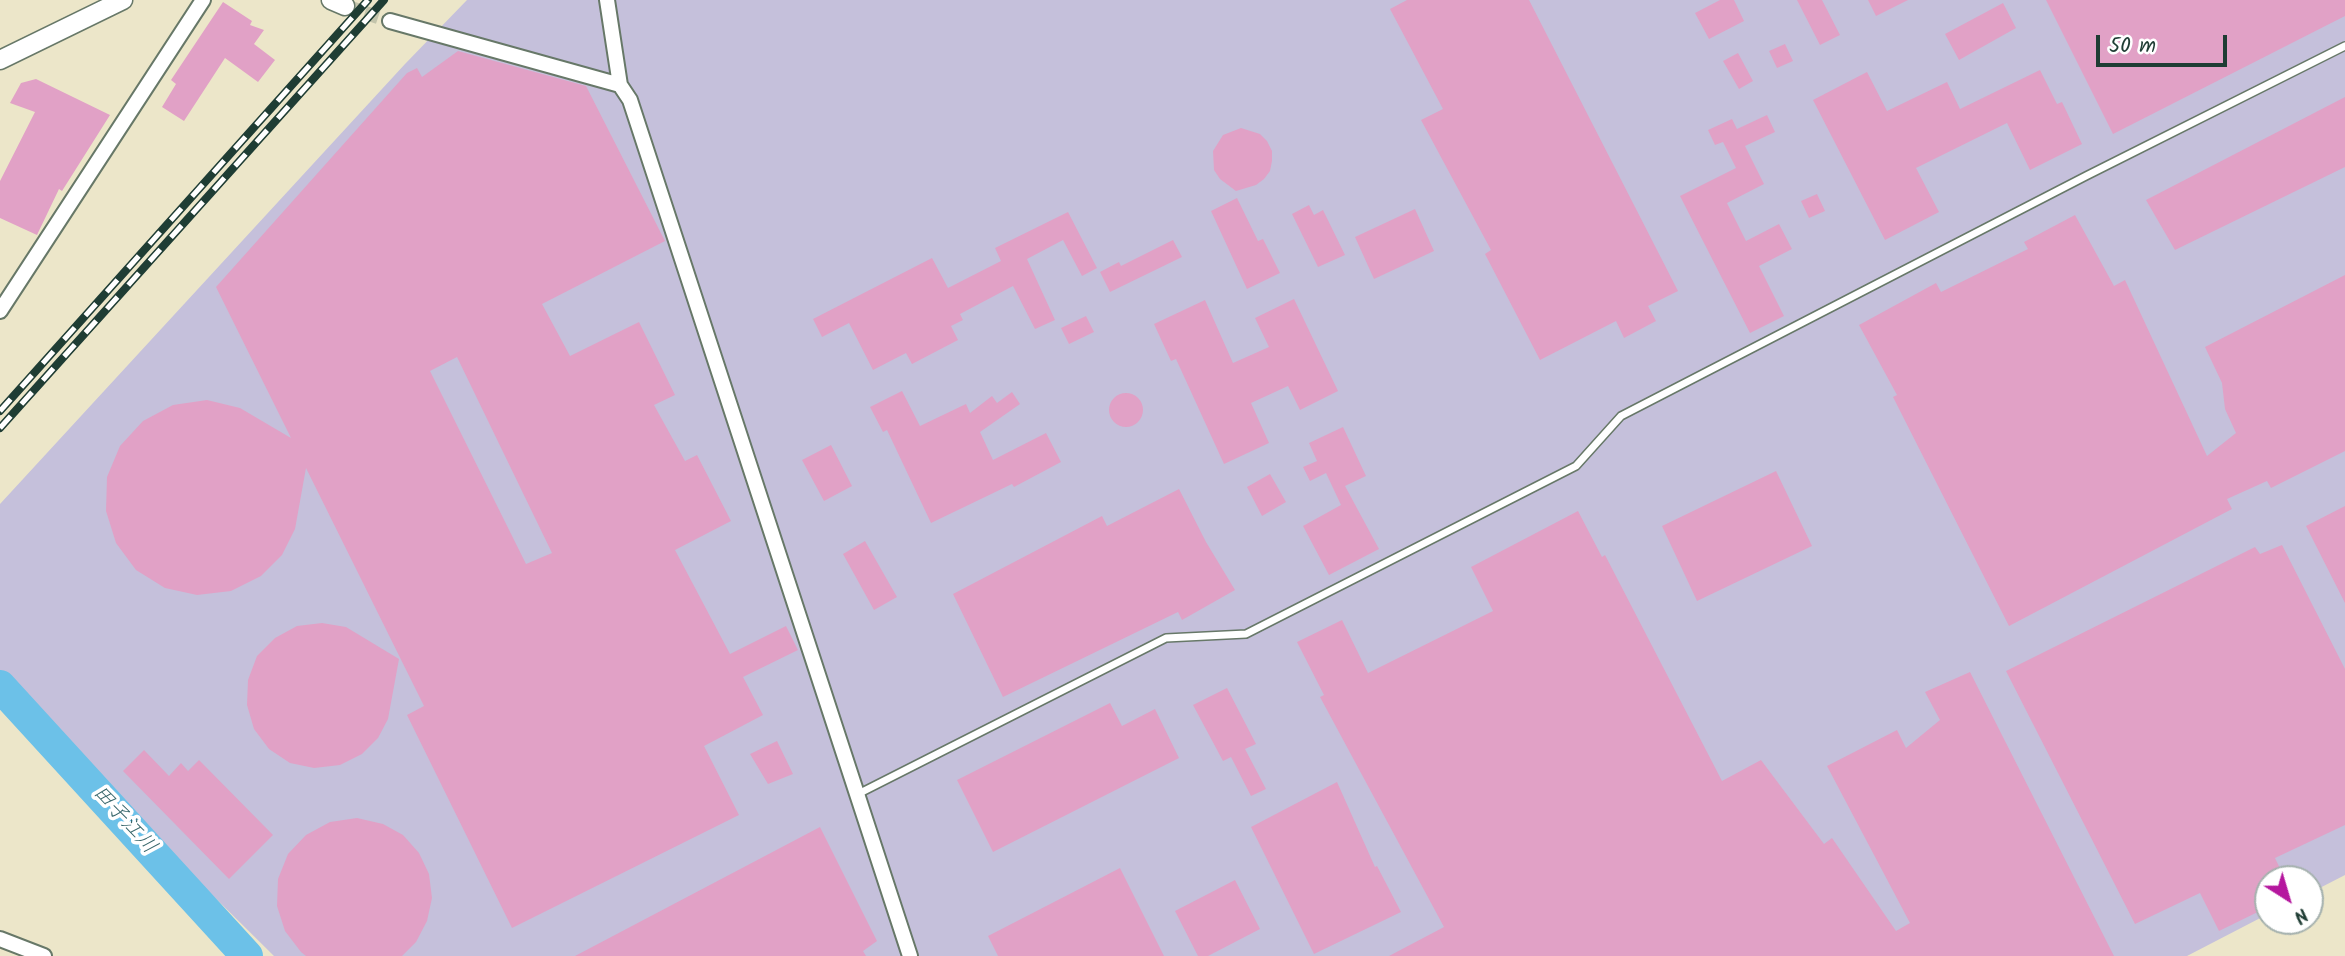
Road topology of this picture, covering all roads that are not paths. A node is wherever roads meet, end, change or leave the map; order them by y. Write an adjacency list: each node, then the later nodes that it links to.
1 (123, 0): 6 (street)
2 (203, 0): 8 (street)
3 (607, 0): 7 (street)
4 (390, 21): 7 (street)
5 (2345, 46): 9 (lane)
6 (0, 60)
7 (620, 85): 9 (street)
8 (0, 311)
9 (856, 795): 12 (street)
10 (0, 939): 11 (street)
11 (44, 956)
12 (910, 956)

